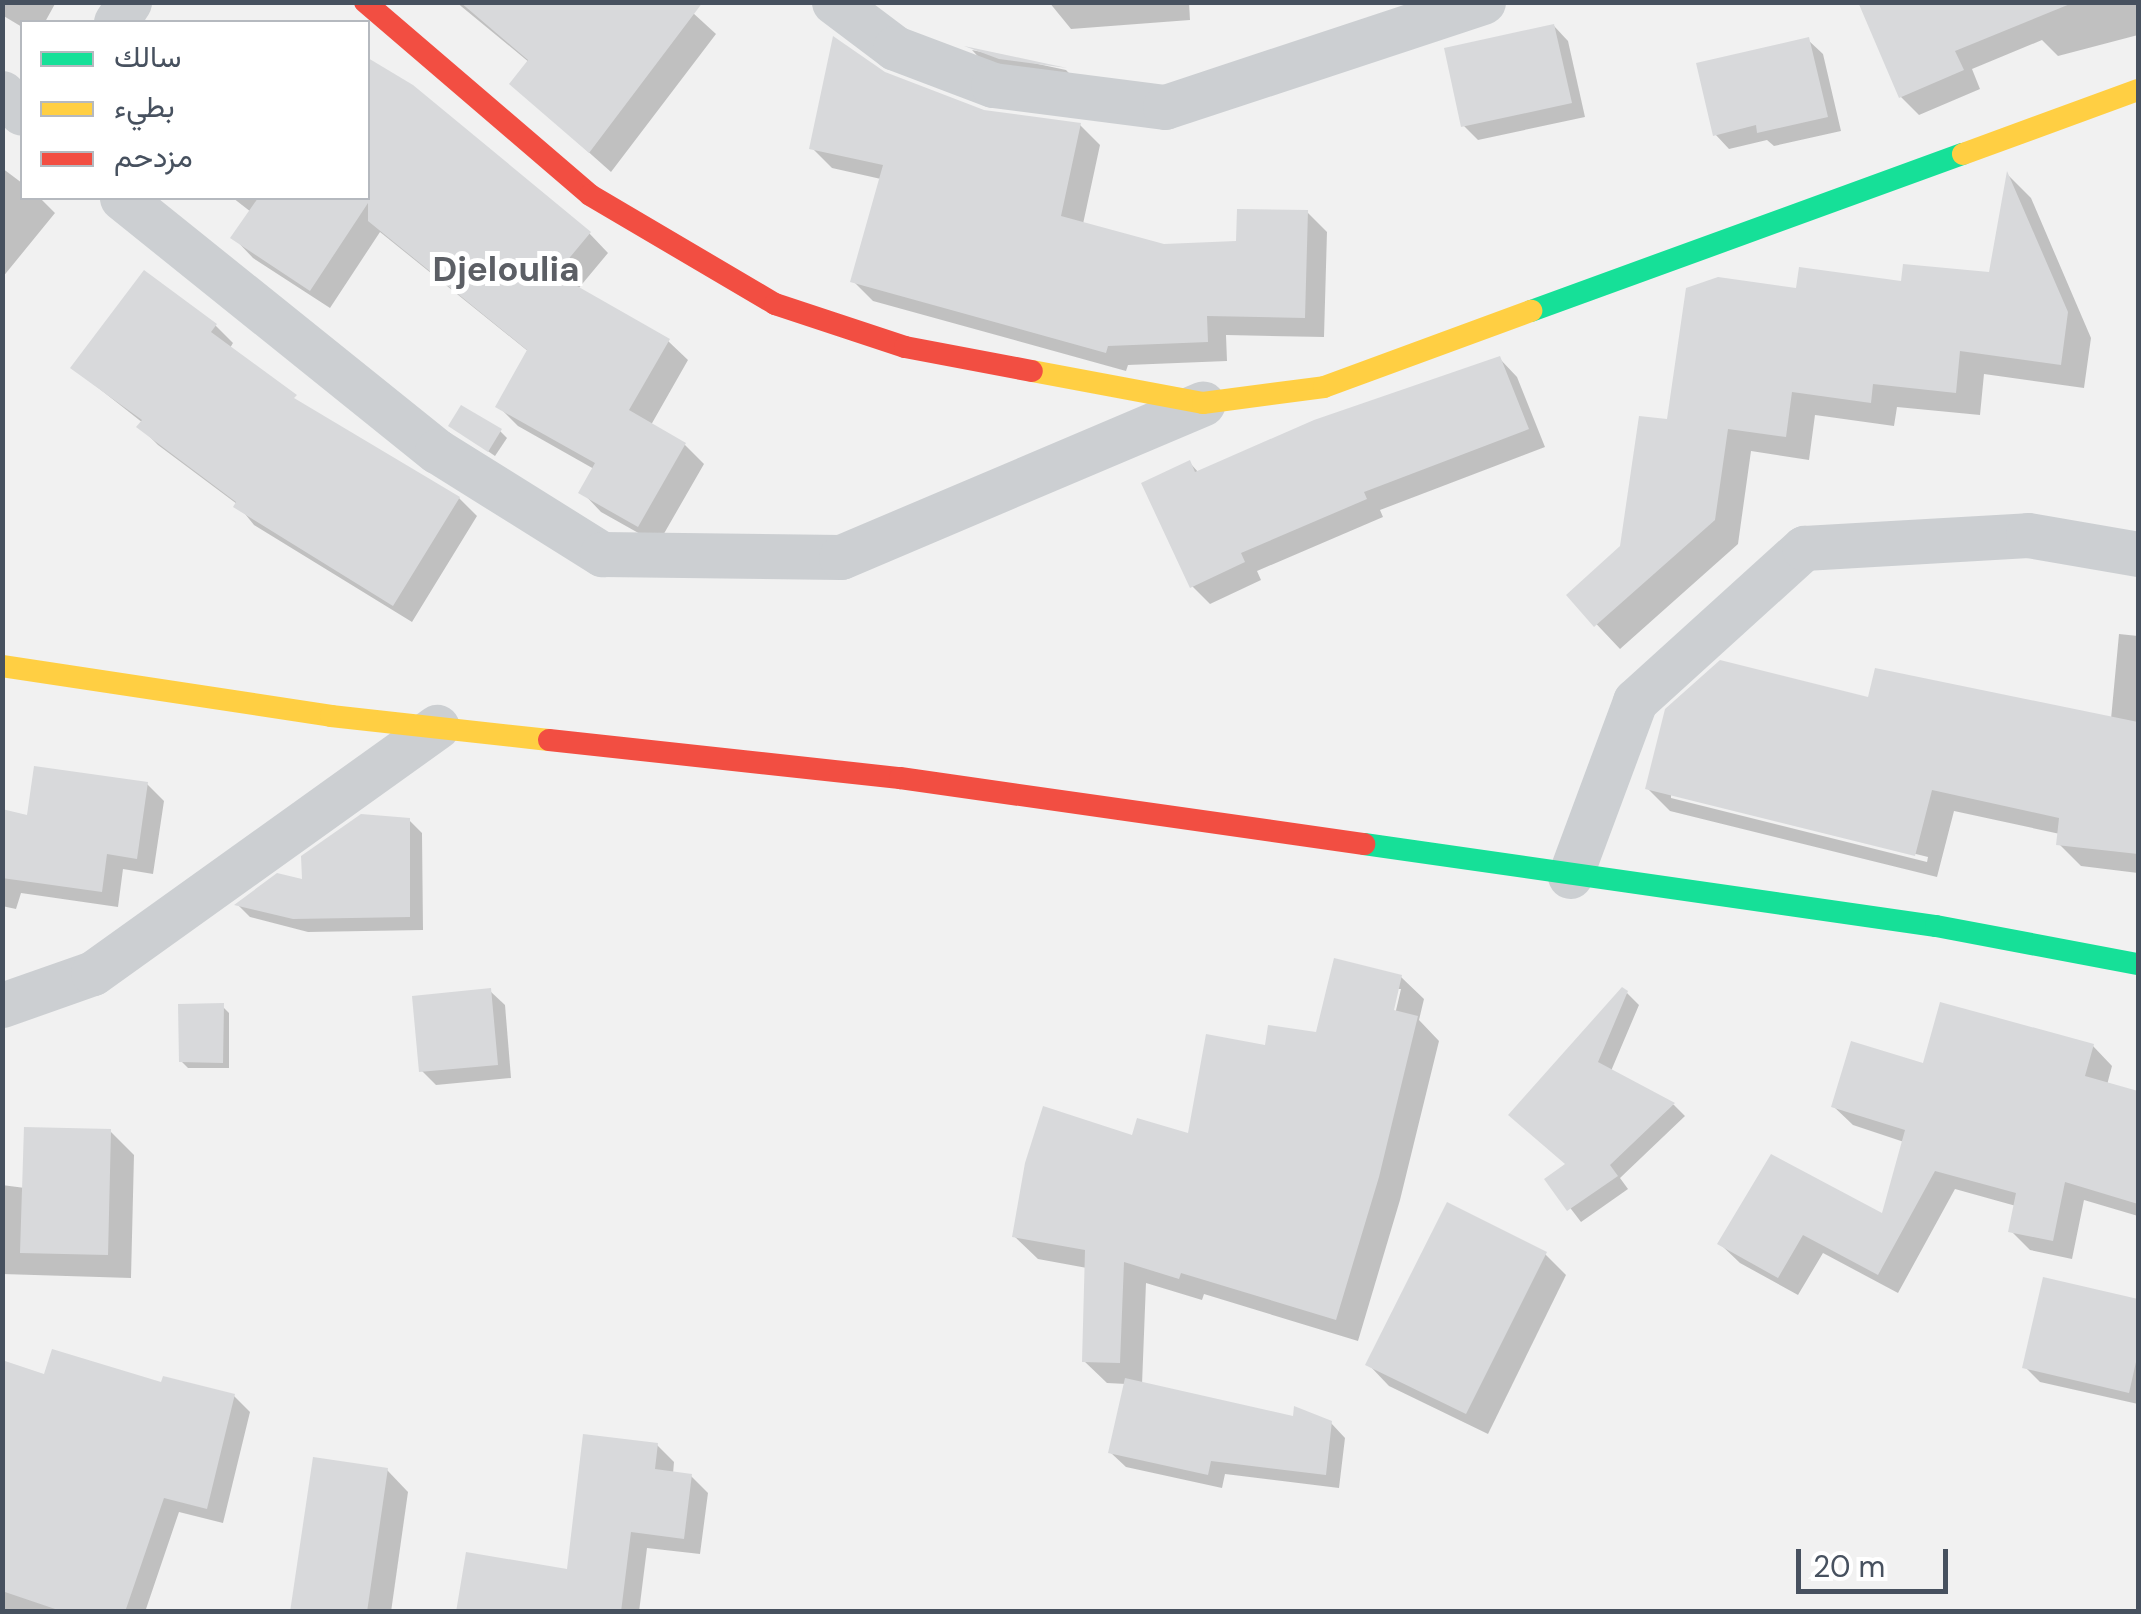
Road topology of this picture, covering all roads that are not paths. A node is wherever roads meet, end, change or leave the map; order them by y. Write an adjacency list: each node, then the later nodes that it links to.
1 (365, 2): 8 (main road)
2 (834, 2): 3 (street)
3 (1482, 2)
4 (2138, 90): 8 (main road)
5 (2, 93): 6 (street)
6 (20, 111)
7 (124, 200): 8 (street)
8 (1203, 403)
9 (2138, 554): 12 (street)
10 (2, 666): 11 (main road)
11 (437, 727): 12 (main road); 14 (street)
12 (1570, 876): 13 (main road)
13 (2138, 964)
14 (2, 1005)

